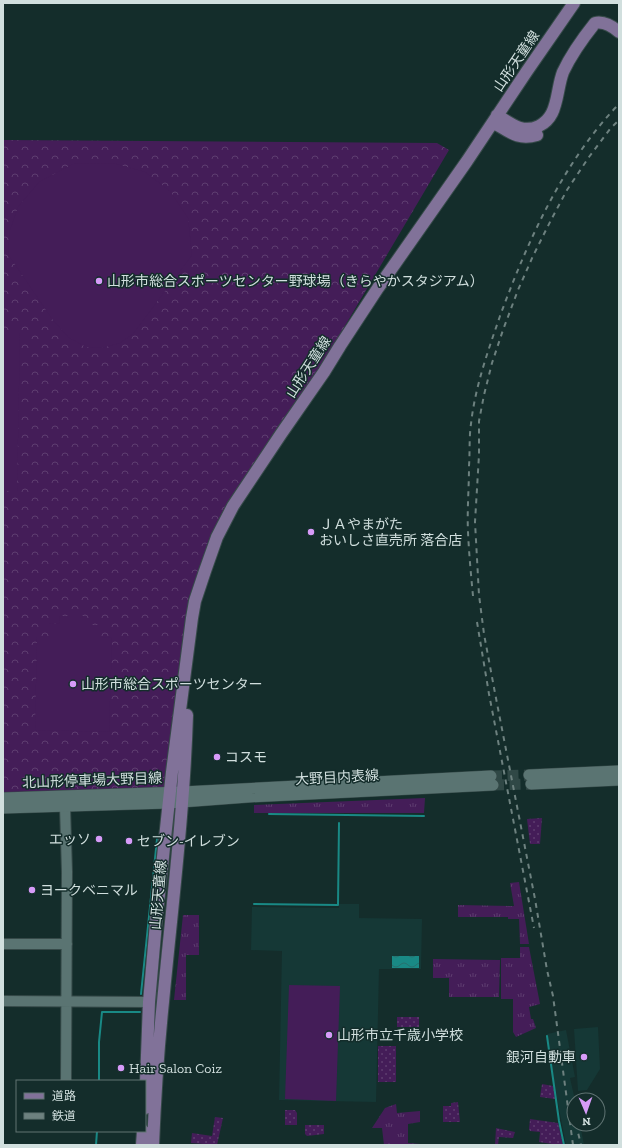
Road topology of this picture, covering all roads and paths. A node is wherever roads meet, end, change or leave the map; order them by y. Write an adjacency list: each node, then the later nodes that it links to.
1 (574, 3): 3 (main road, 山形天童線)
2 (616, 30): 3 (main road)
3 (495, 119): 4 (main road, 山形天童線)
4 (188, 648): 8 (main road, 山形天童線); 10 (main road, 山形天童線)
5 (619, 771): 7 (main road)
6 (492, 780): 8 (main road, 大野目内表線)
7 (619, 780)
8 (182, 797): 10 (main road, 北山形停車場大野目線); 22 (main road, 山形天童線)
9 (3, 798): 10 (main road, 北山形停車場大野目線)
10 (169, 798): 11 (main road, 北山形停車場大野目線); 17 (main road, 山形天童線)
11 (65, 807): 12 (main road, 北山形停車場大野目線); 14 (street)
12 (3, 808)
13 (3, 944): 14 (street)
14 (67, 944): 16 (street)
15 (3, 1001): 16 (street)
16 (67, 1002): 17 (street); 18 (street)
17 (149, 1002): 19 (main road, 山形天童線)
18 (66, 1080)
19 (146, 1082)
20 (143, 1132): 21 (main road)
21 (142, 1145)
22 (153, 1145)

